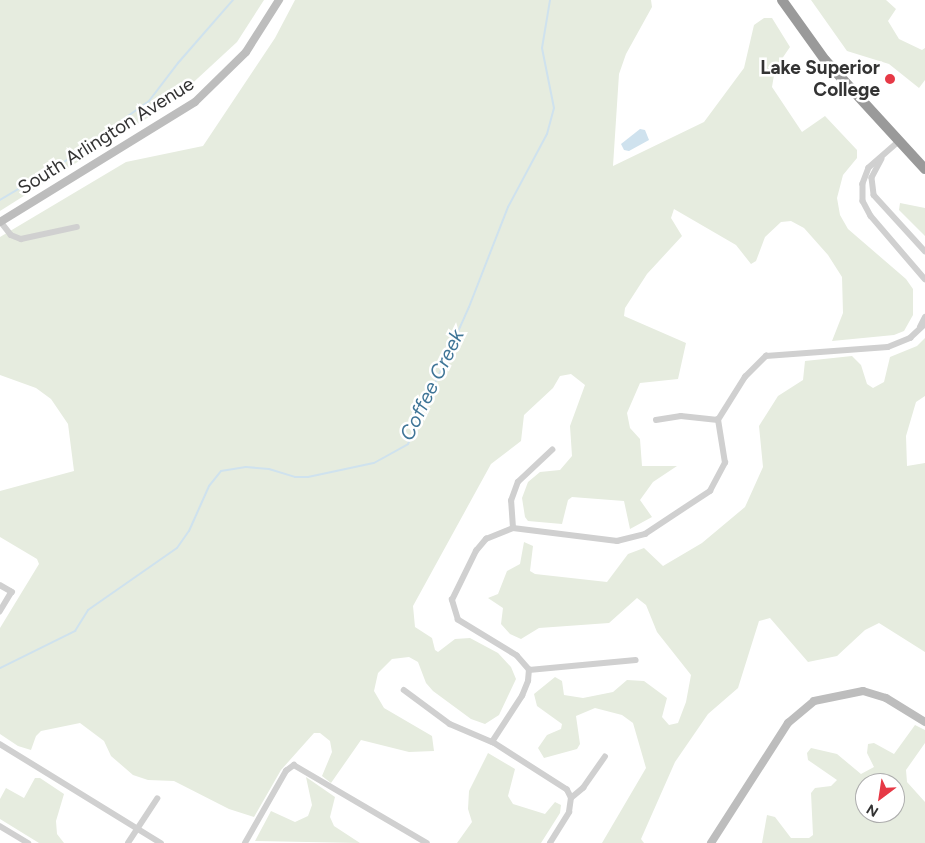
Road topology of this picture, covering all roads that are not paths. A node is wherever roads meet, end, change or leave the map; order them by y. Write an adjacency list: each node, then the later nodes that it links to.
1 (279, 0): 6 (main road, South Arlington Avenue)
2 (782, 0): 3 (highway)
3 (900, 142): 4 (street); 5 (highway)
4 (883, 157): 8 (street); 9 (street)
5 (925, 169)
6 (0, 222): 7 (street)
7 (78, 227)
8 (925, 251)
9 (925, 279)
10 (925, 317): 12 (street)
11 (925, 324): 12 (street)
12 (916, 333): 14 (street)
13 (656, 420): 14 (street)
14 (718, 420): 16 (street)
15 (552, 450): 16 (street)
16 (513, 528): 20 (street)
17 (0, 584): 18 (street)
18 (0, 612)
19 (636, 660): 20 (street)
20 (529, 670): 23 (street)
21 (404, 690): 23 (street)
22 (925, 722): 36 (main road)
23 (492, 742): 26 (street)
24 (0, 744): 29 (street)
25 (605, 757): 26 (street)
26 (571, 798): 35 (street)
27 (157, 799): 29 (street)
28 (0, 826): 30 (street)
29 (137, 828): 31 (street); 32 (street)
30 (28, 843)
31 (128, 843)
32 (161, 843)
33 (245, 843): 34 (street)
34 (427, 843)
35 (550, 843)
36 (710, 843)

